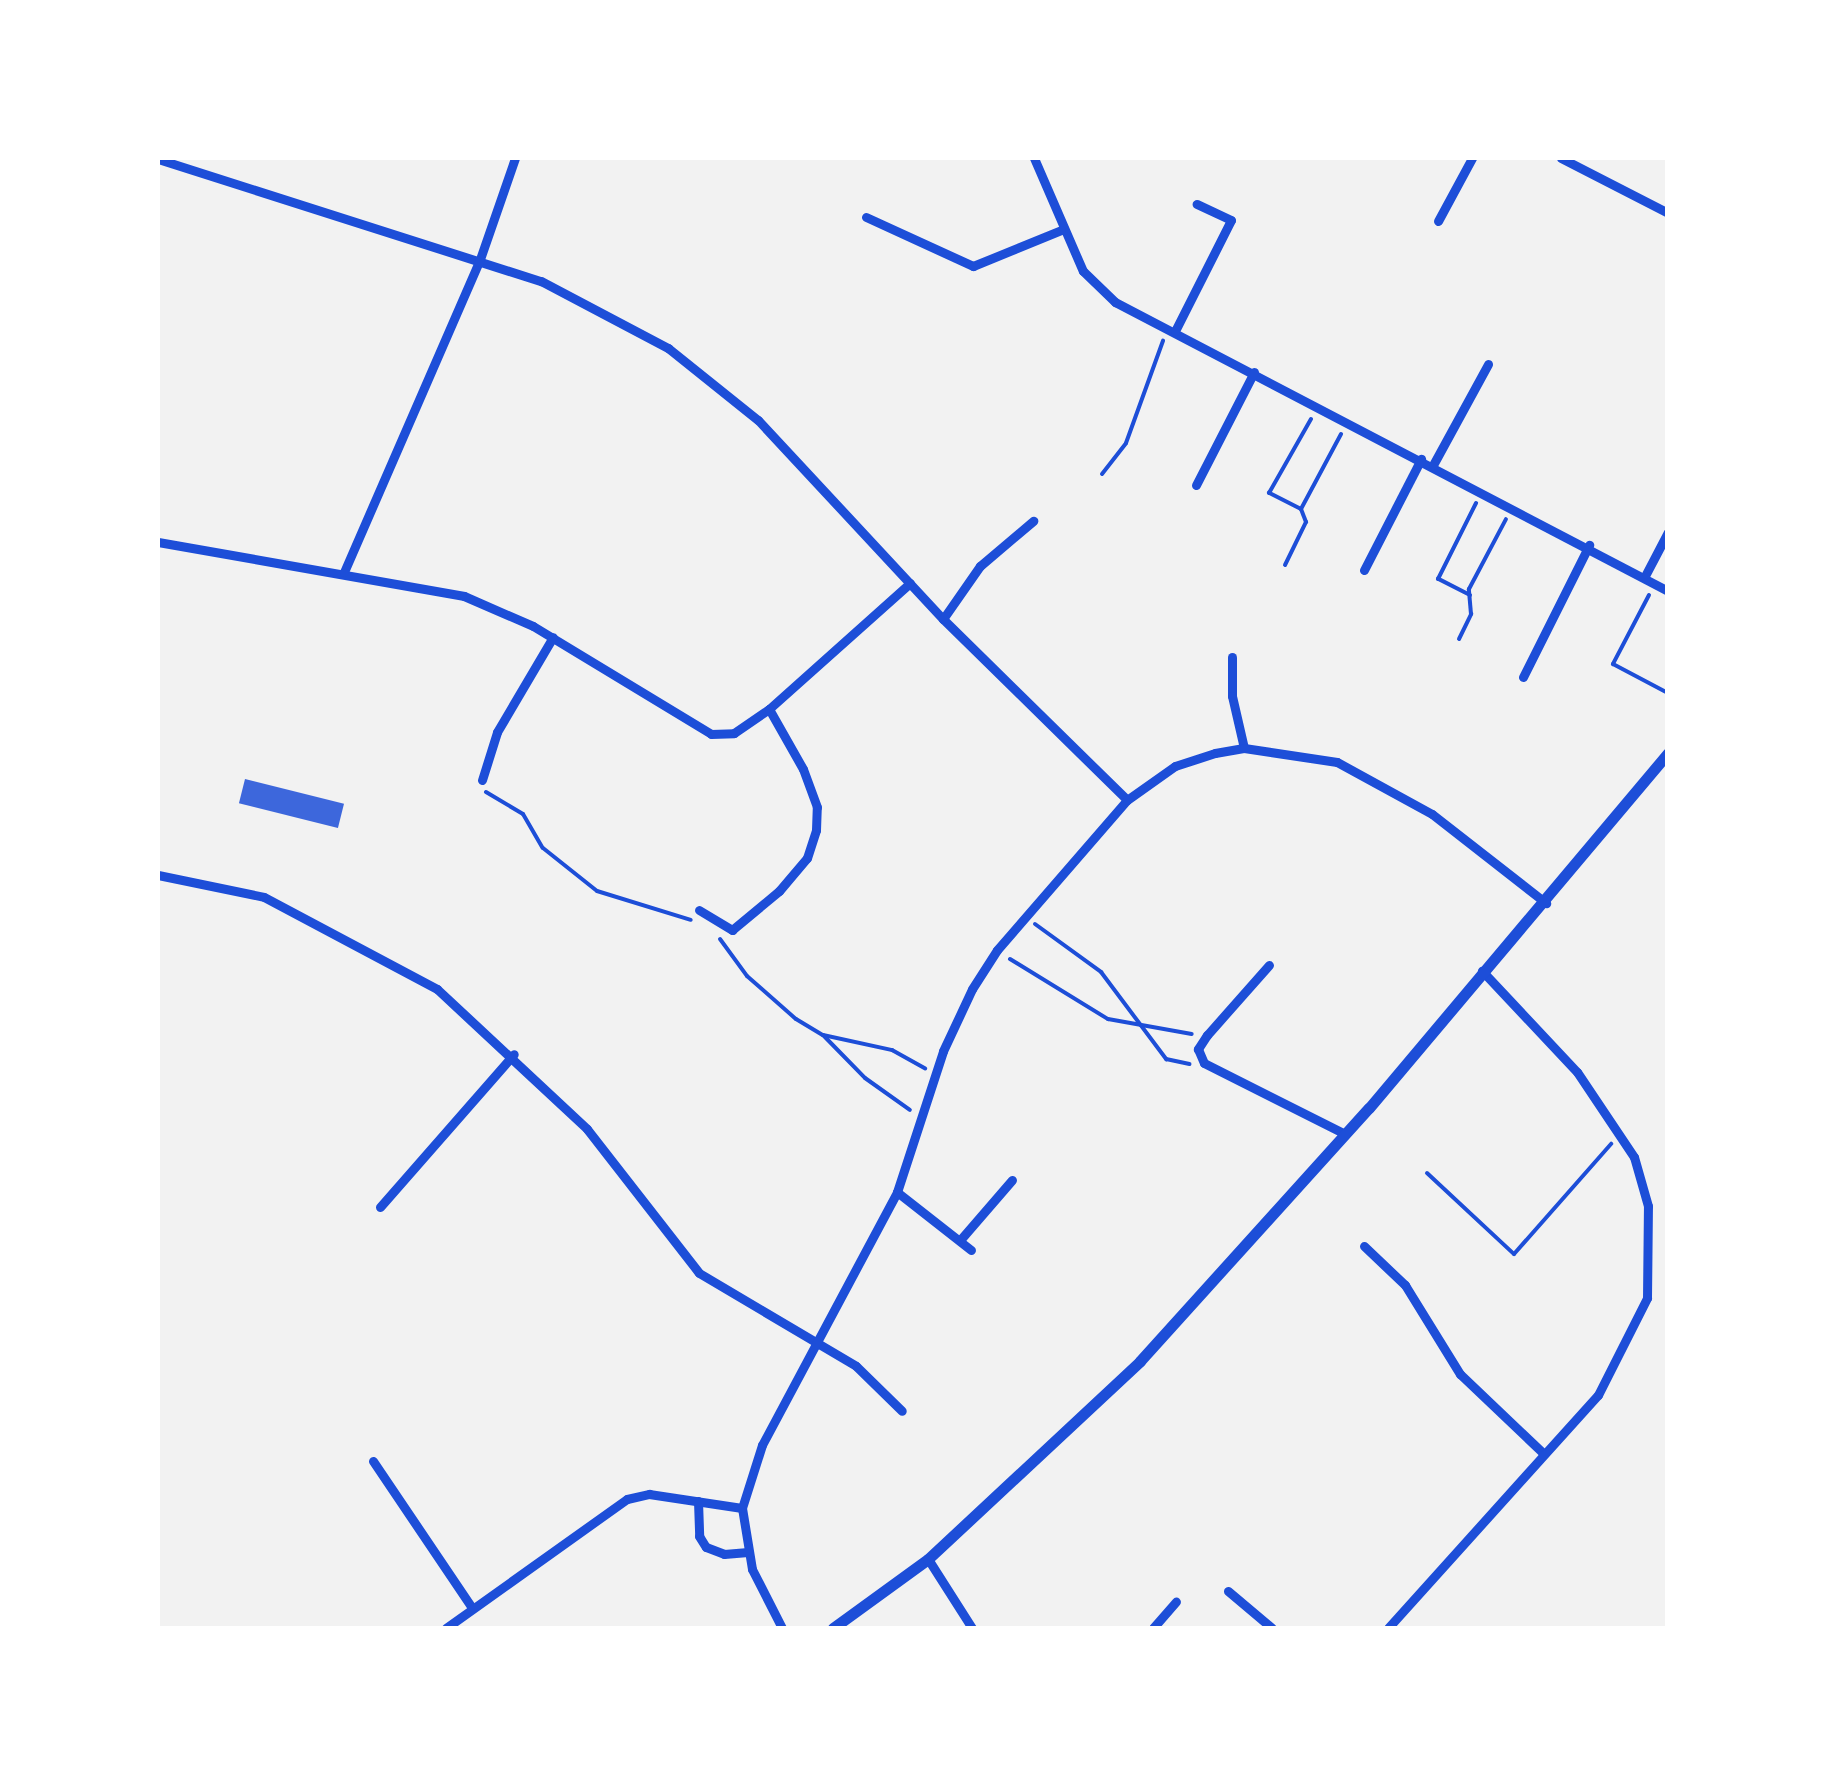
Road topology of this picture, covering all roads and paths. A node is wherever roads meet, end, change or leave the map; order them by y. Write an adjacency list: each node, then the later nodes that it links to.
1 (515, 158): 11 (street)
2 (1034, 158): 10 (street)
3 (1472, 158): 9 (street)
4 (1562, 158): 7 (street)
5 (158, 159): 11 (street)
6 (1197, 204): 12 (street)
7 (1668, 213)
8 (866, 217): 10 (street)
9 (1438, 221)
10 (1061, 230): 12 (street)
11 (480, 262): 30 (street); 33 (street)
12 (1172, 330): 14 (street); 19 (path)
13 (1488, 364): 18 (street)
14 (1254, 372): 15 (street); 20 (street)
15 (1318, 406): 16 (street); 23 (path)
16 (1348, 421): 17 (street); 23 (path)
17 (1421, 459): 18 (street); 29 (street)
18 (1434, 465): 21 (street)
19 (1102, 474)
20 (1196, 485)
21 (1482, 490): 22 (street); 35 (path)
22 (1512, 506): 27 (street); 35 (path)
23 (1301, 509): 28 (path)
24 (1033, 520): 36 (street)
25 (1668, 532): 31 (street)
26 (158, 542): 30 (street)
27 (1589, 545): 31 (street); 40 (street)
28 (1285, 564)
29 (1364, 570)
30 (344, 572): 37 (street)
31 (1646, 574): 32 (street)
32 (1656, 582): 34 (street); 41 (path)
33 (910, 583): 36 (street); 42 (street)
34 (1668, 591)
35 (1470, 595): 38 (path)
36 (943, 619): 46 (street)
37 (553, 637): 42 (street); 45 (street)
38 (1459, 639)
39 (1232, 658): 43 (street)
40 (1523, 677)
41 (1668, 693)
42 (769, 709): 49 (street)
43 (1244, 748): 46 (street); 48 (street)
44 (1668, 752): 48 (street)
45 (480, 784): 55 (path)
46 (1127, 800): 50 (street)
47 (158, 875): 57 (street)
48 (1546, 903): 53 (street)
49 (699, 910)
50 (1026, 917): 51 (street); 54 (path)
51 (997, 950): 54 (path); 59 (street)
52 (1269, 965): 56 (street)
53 (1482, 971): 61 (street); 62 (street)
54 (1140, 1027): 56 (path); 58 (path)
55 (824, 1034): 59 (path); 60 (path)
56 (1206, 1036): 58 (street)
57 (514, 1054): 66 (street); 72 (street)
58 (1204, 1063): 62 (street)
59 (936, 1074): 60 (street)
60 (925, 1120): 65 (street)
61 (1619, 1133): 63 (path); 70 (street)
62 (1345, 1134): 79 (street)
63 (1427, 1173)
64 (1012, 1180): 67 (street)
65 (897, 1192): 67 (street); 72 (street)
66 (380, 1207)
67 (960, 1240): 69 (street)
68 (1364, 1246): 74 (street)
69 (972, 1250)
70 (1652, 1259): 71 (street); 74 (street)
71 (1668, 1259)
72 (813, 1340): 73 (street); 77 (street)
73 (902, 1411)
74 (1544, 1453): 91 (street)
75 (373, 1461): 82 (street)
76 (698, 1501): 77 (street); 78 (street); 82 (street)
77 (742, 1508): 78 (street)
78 (748, 1552): 85 (street)
79 (928, 1559): 86 (street); 87 (street)
80 (1228, 1592): 83 (street)
81 (1176, 1602): 88 (street)
82 (472, 1608): 84 (street)
83 (1258, 1617): 89 (street); 90 (street)
84 (446, 1628)
85 (782, 1628)
86 (833, 1628)
87 (972, 1628)
88 (1152, 1628)
89 (1248, 1628)
90 (1272, 1628)
91 (1388, 1628)

